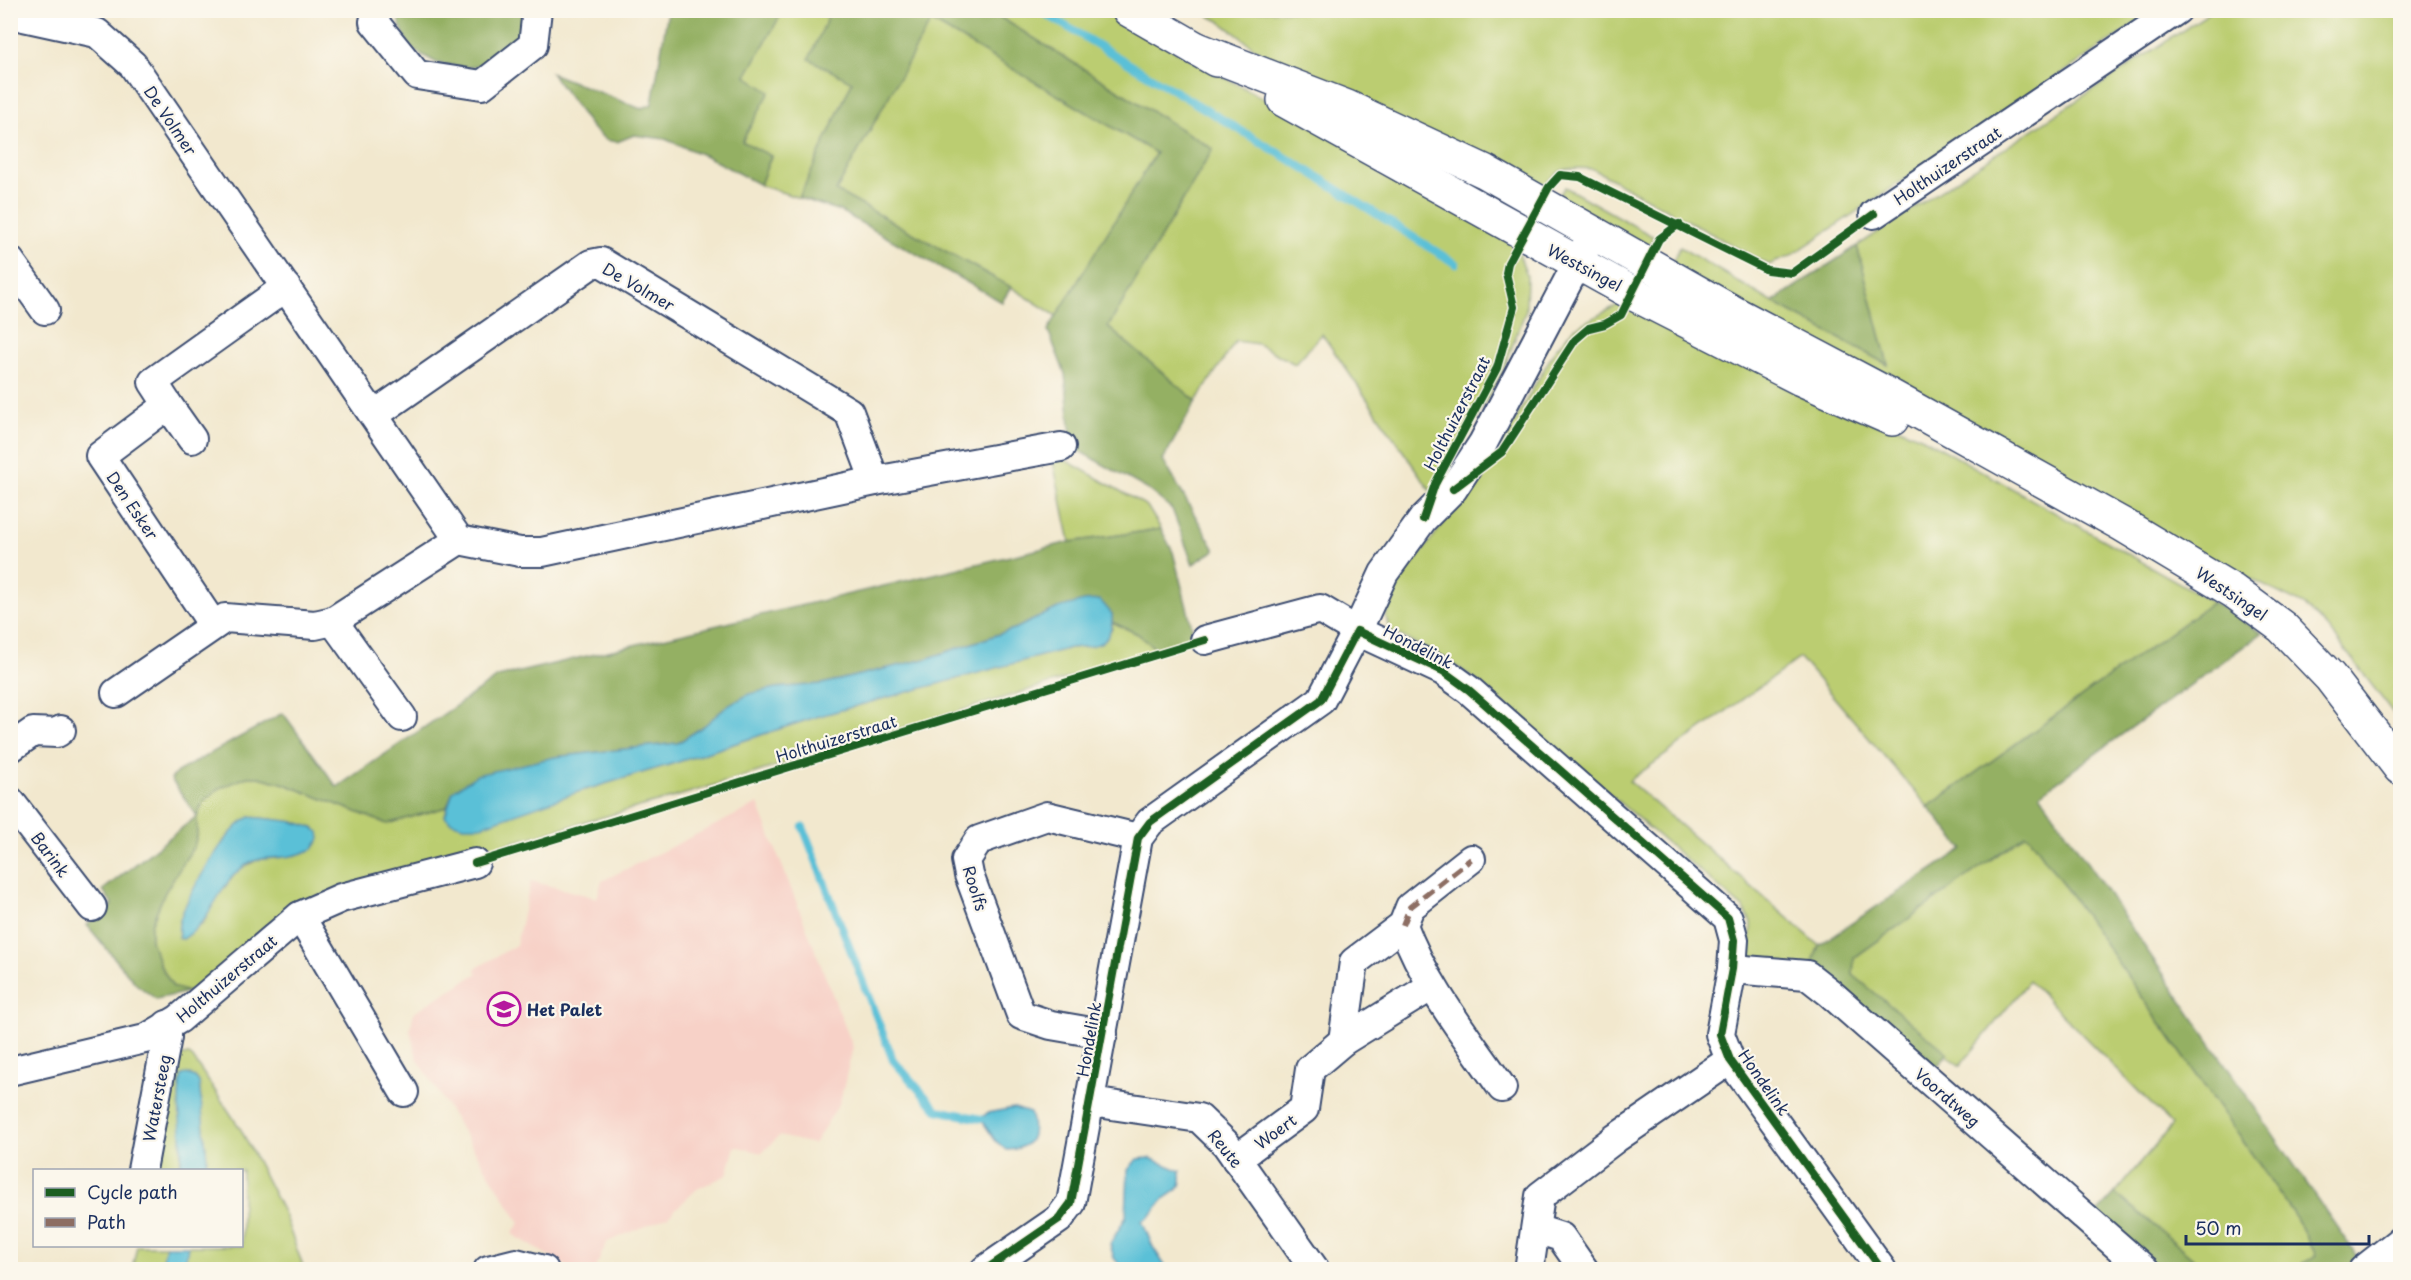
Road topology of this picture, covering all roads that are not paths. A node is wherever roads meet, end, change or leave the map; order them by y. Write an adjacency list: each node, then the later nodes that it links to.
1 (376, 10): 2 (street)
2 (537, 10)
3 (1129, 10): 6 (main road, Westsingel)
4 (2178, 10): 7 (street, Holthuizerstraat)
5 (10, 14): 11 (street, De Volmer)
6 (1197, 49): 8 (main road, Westsingel); 10 (main road, Westsingel)
7 (1874, 214)
8 (1593, 233): 10 (street, Holthuizerstraat); 17 (main road, Westsingel)
9 (10, 261): 12 (street)
10 (1578, 264): 17 (main road, Westsingel); 22 (street, Holthuizerstraat)
11 (286, 287): 13 (street); 14 (street, De Volmer)
12 (45, 310)
13 (168, 405): 15 (street); 21 (street, Den Esker)
14 (374, 415): 18 (street, De Volmer); 19 (street, De Volmer)
15 (192, 439)
16 (1061, 447): 18 (street)
17 (2022, 468): 28 (main road, Westsingel)
18 (875, 481): 19 (street)
19 (459, 540): 20 (street)
20 (333, 621): 21 (street); 25 (street)
21 (213, 624): 24 (street)
22 (1358, 631): 23 (street, Hondelink); 30 (street, Hondelink); 36 (street, Hondelink)
23 (1205, 640)
24 (116, 693)
25 (402, 717)
26 (62, 730): 27 (street)
27 (10, 748)
28 (2400, 768)
29 (10, 801): 33 (street, Barink)
30 (1138, 838): 39 (street, Hondelink); 39 (street, Roolfs)
31 (1471, 859): 35 (street)
32 (475, 862): 34 (street, Holthuizerstraat)
33 (92, 908)
34 (300, 916): 38 (street, Holthuizerstraat); 44 (street)
35 (1403, 925): 37 (street); 40 (street)
36 (1732, 969): 41 (street, Hondelink); 57 (street, Voordtweg)
37 (1432, 986): 40 (street, Woert); 43 (street)
38 (167, 1025): 42 (street, Holthuizerstraat); 47 (street, Watersteeg)
39 (1103, 1034): 45 (street, Hondelink)
40 (1343, 1041): 46 (street, Woert)
41 (1730, 1060): 48 (street); 56 (street, Hondelink)
42 (10, 1071)
43 (1502, 1088)
44 (404, 1092)
45 (1091, 1102): 46 (street, Reute); 52 (street, Hondelink)
46 (1236, 1159): 53 (street, Reute)
47 (142, 1169)
48 (1536, 1229): 54 (street); 55 (street)
49 (2400, 1240): 58 (street)
50 (488, 1269): 51 (street)
51 (544, 1269)
52 (985, 1269)
53 (1315, 1269)
54 (1529, 1269)
55 (1584, 1269)
56 (1882, 1269)
57 (2145, 1269)
58 (2363, 1269)

